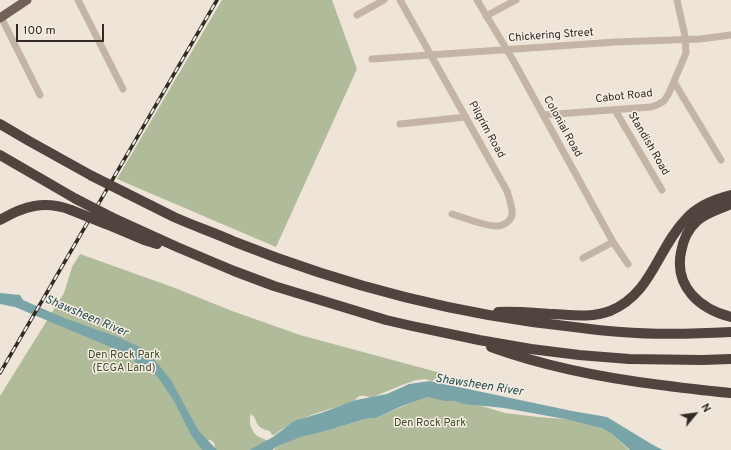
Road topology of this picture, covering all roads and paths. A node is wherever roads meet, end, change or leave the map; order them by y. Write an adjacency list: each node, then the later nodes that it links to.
1 (27, 0): 10 (main road)
2 (78, 0): 17 (street)
3 (384, 0): 8 (street)
4 (400, 0): 14 (street, Pilgrim Road)
5 (477, 0): 9 (street, Colonial Road)
6 (516, 0): 9 (street)
7 (676, 0): 12 (street, Cabot Road)
8 (357, 15)
9 (486, 16): 13 (street, Colonial Road)
10 (0, 18): 18 (street)
11 (731, 34): 12 (street, Chickering Street)
12 (685, 39): 13 (street, Chickering Street); 16 (street, Cabot Road)
13 (507, 50): 14 (street, Chickering Street); 20 (street, Colonial Road)
14 (431, 55): 15 (street, Chickering Street); 21 (street, Pilgrim Road)
15 (372, 59)
16 (674, 82): 19 (street, Cabot Road); 25 (street)
17 (123, 90)
18 (40, 94)
19 (615, 110): 20 (street, Cabot Road); 26 (street, Standish Road)
20 (543, 115): 32 (street, Colonial Road)
21 (466, 117): 23 (street); 29 (street, Pilgrim Road)
22 (0, 124): 35 (highway, bridge)
23 (400, 124)
24 (0, 155): 31 (highway, bridge)
25 (721, 160)
26 (662, 190)
27 (731, 195): 35 (highway)
28 (731, 204): 36 (highway)
29 (452, 214)
30 (0, 220): 31 (highway, bridge)
31 (108, 220): 38 (highway)
32 (613, 242): 33 (street); 34 (street, Colonial Road)
33 (583, 258)
34 (628, 264)
35 (475, 312): 37 (highway)
36 (731, 317)
37 (731, 332)
38 (479, 340): 39 (highway); 40 (highway)
39 (731, 359)
40 (731, 393)

